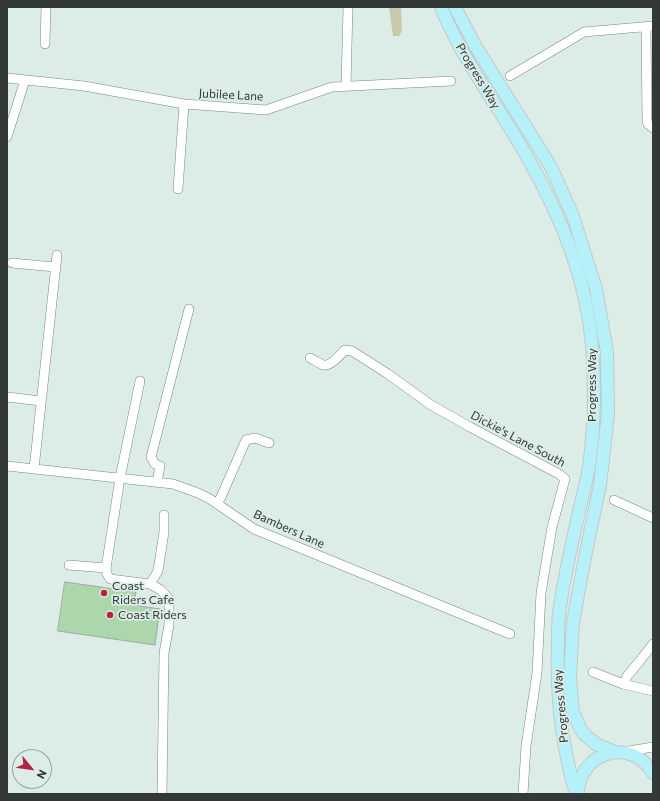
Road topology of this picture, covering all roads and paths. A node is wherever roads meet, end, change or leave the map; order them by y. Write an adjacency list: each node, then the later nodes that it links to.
1 (46, 7): 6 (street)
2 (348, 7): 11 (street)
3 (441, 7): 46 (main road, Progress Way)
4 (455, 7): 42 (main road, Progress Way)
5 (650, 26): 7 (street); 13 (street)
6 (45, 44)
7 (510, 76)
8 (7, 78): 9 (street, Jubilee Lane)
9 (25, 80): 12 (street, Jubilee Lane); 14 (street)
10 (451, 81): 11 (street, Jubilee Lane)
11 (346, 86): 12 (street, Jubilee Lane)
12 (184, 104): 15 (street)
13 (653, 128)
14 (7, 137)
15 (178, 189)
16 (57, 254): 18 (street)
17 (12, 263): 18 (street)
18 (55, 267): 23 (street)
19 (189, 309): 28 (street)
20 (310, 358): 45 (street, Dickie's Lane South)
21 (140, 382): 27 (street)
22 (7, 397): 23 (street)
23 (41, 401): 26 (street)
24 (269, 443): 30 (street)
25 (7, 466): 26 (street, Bambers Lane)
26 (34, 469): 27 (street, Bambers Lane)
27 (120, 478): 28 (street, Bambers Lane); 34 (street)
28 (157, 482): 30 (street, Bambers Lane)
29 (614, 500): 32 (street)
30 (217, 504): 36 (street, Bambers Lane)
31 (164, 515): 35 (street)
32 (653, 518)
33 (69, 564): 34 (street)
34 (106, 568): 35 (street)
35 (150, 584): 44 (street)
36 (510, 634)
37 (653, 644): 39 (street)
38 (593, 672): 39 (street)
39 (623, 684): 40 (street)
40 (653, 691)
41 (653, 747): 42 (street)
42 (618, 752): 43 (main road, Progress Way); 46 (main road)
43 (653, 773)
44 (162, 794)
45 (523, 794)
46 (577, 794)

